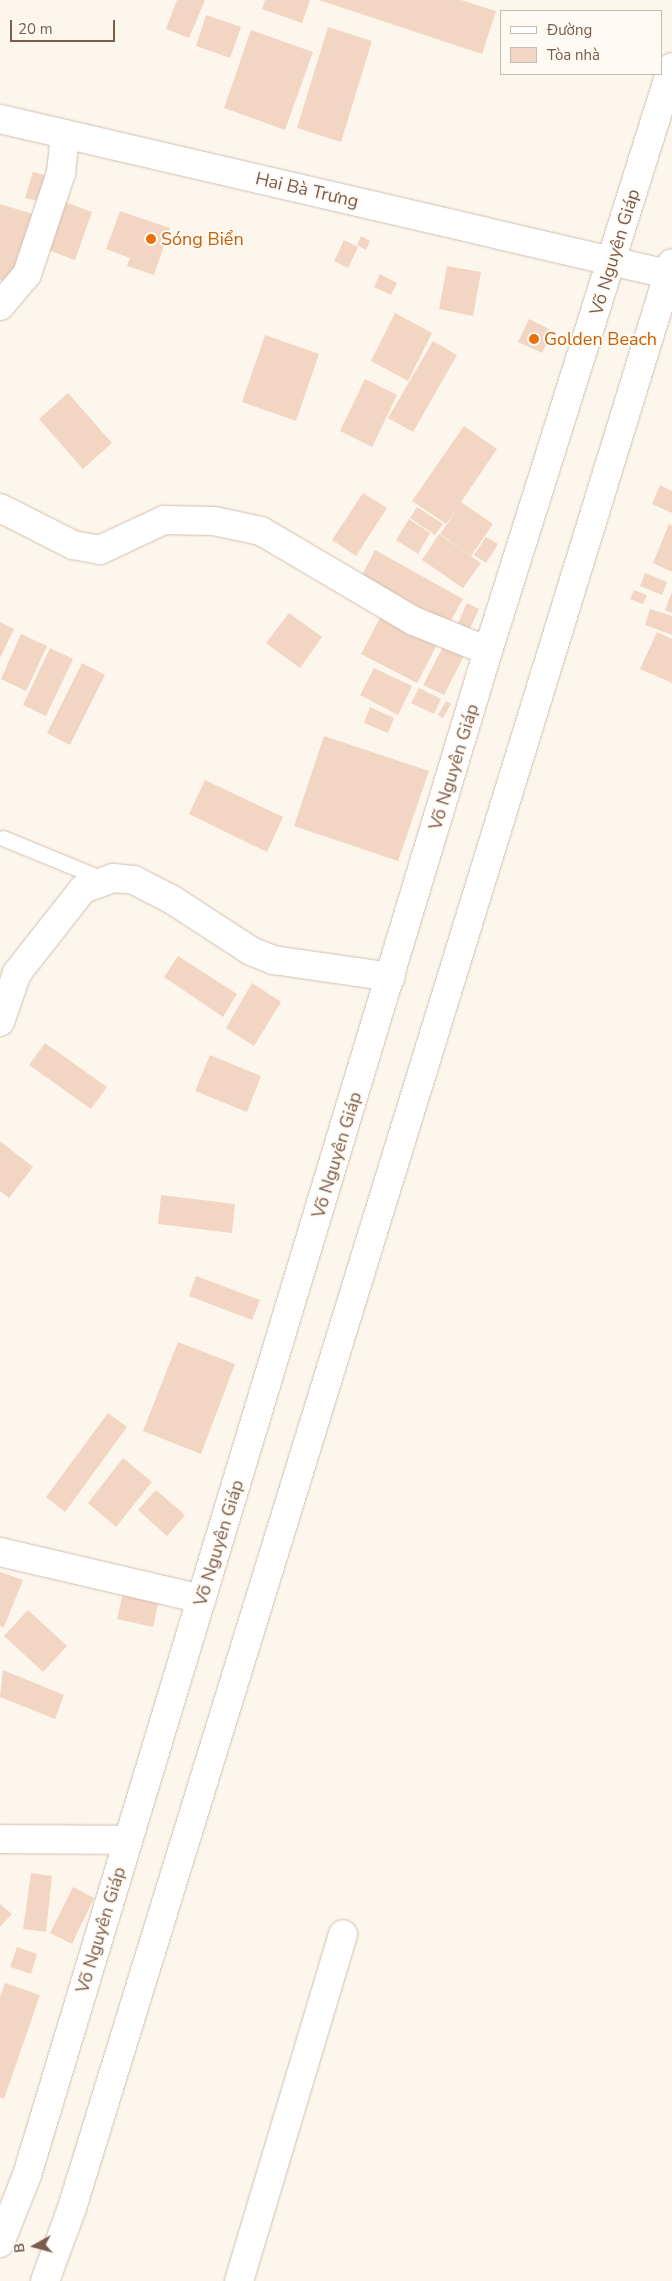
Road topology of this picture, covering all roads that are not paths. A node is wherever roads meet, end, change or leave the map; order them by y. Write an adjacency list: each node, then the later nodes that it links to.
1 (672, 67): 4 (main road, Võ Nguyên Giáp)
2 (0, 119): 3 (main road, Hai Bà Trưng)
3 (65, 134): 4 (main road, Hai Bà Trưng); 6 (main road)
4 (613, 260): 5 (main road, Hai Bà Trưng); 8 (main road, Võ Nguyên Giáp)
5 (671, 271): 20 (main road)
6 (0, 306)
7 (0, 508): 8 (main road)
8 (488, 651): 12 (main road, Võ Nguyên Giáp)
9 (4, 838): 10 (lane)
10 (103, 879): 11 (main road); 12 (main road)
11 (8, 974): 13 (main road)
12 (391, 977): 15 (main road, Võ Nguyên Giáp)
13 (0, 1022)
14 (0, 1552): 15 (main road)
15 (202, 1600): 17 (main road, Võ Nguyên Giáp)
16 (0, 1839): 17 (main road)
17 (128, 1840): 19 (main road, Võ Nguyên Giáp)
18 (343, 1934): 21 (main road)
19 (0, 2243)
20 (45, 2281)
21 (239, 2281)

